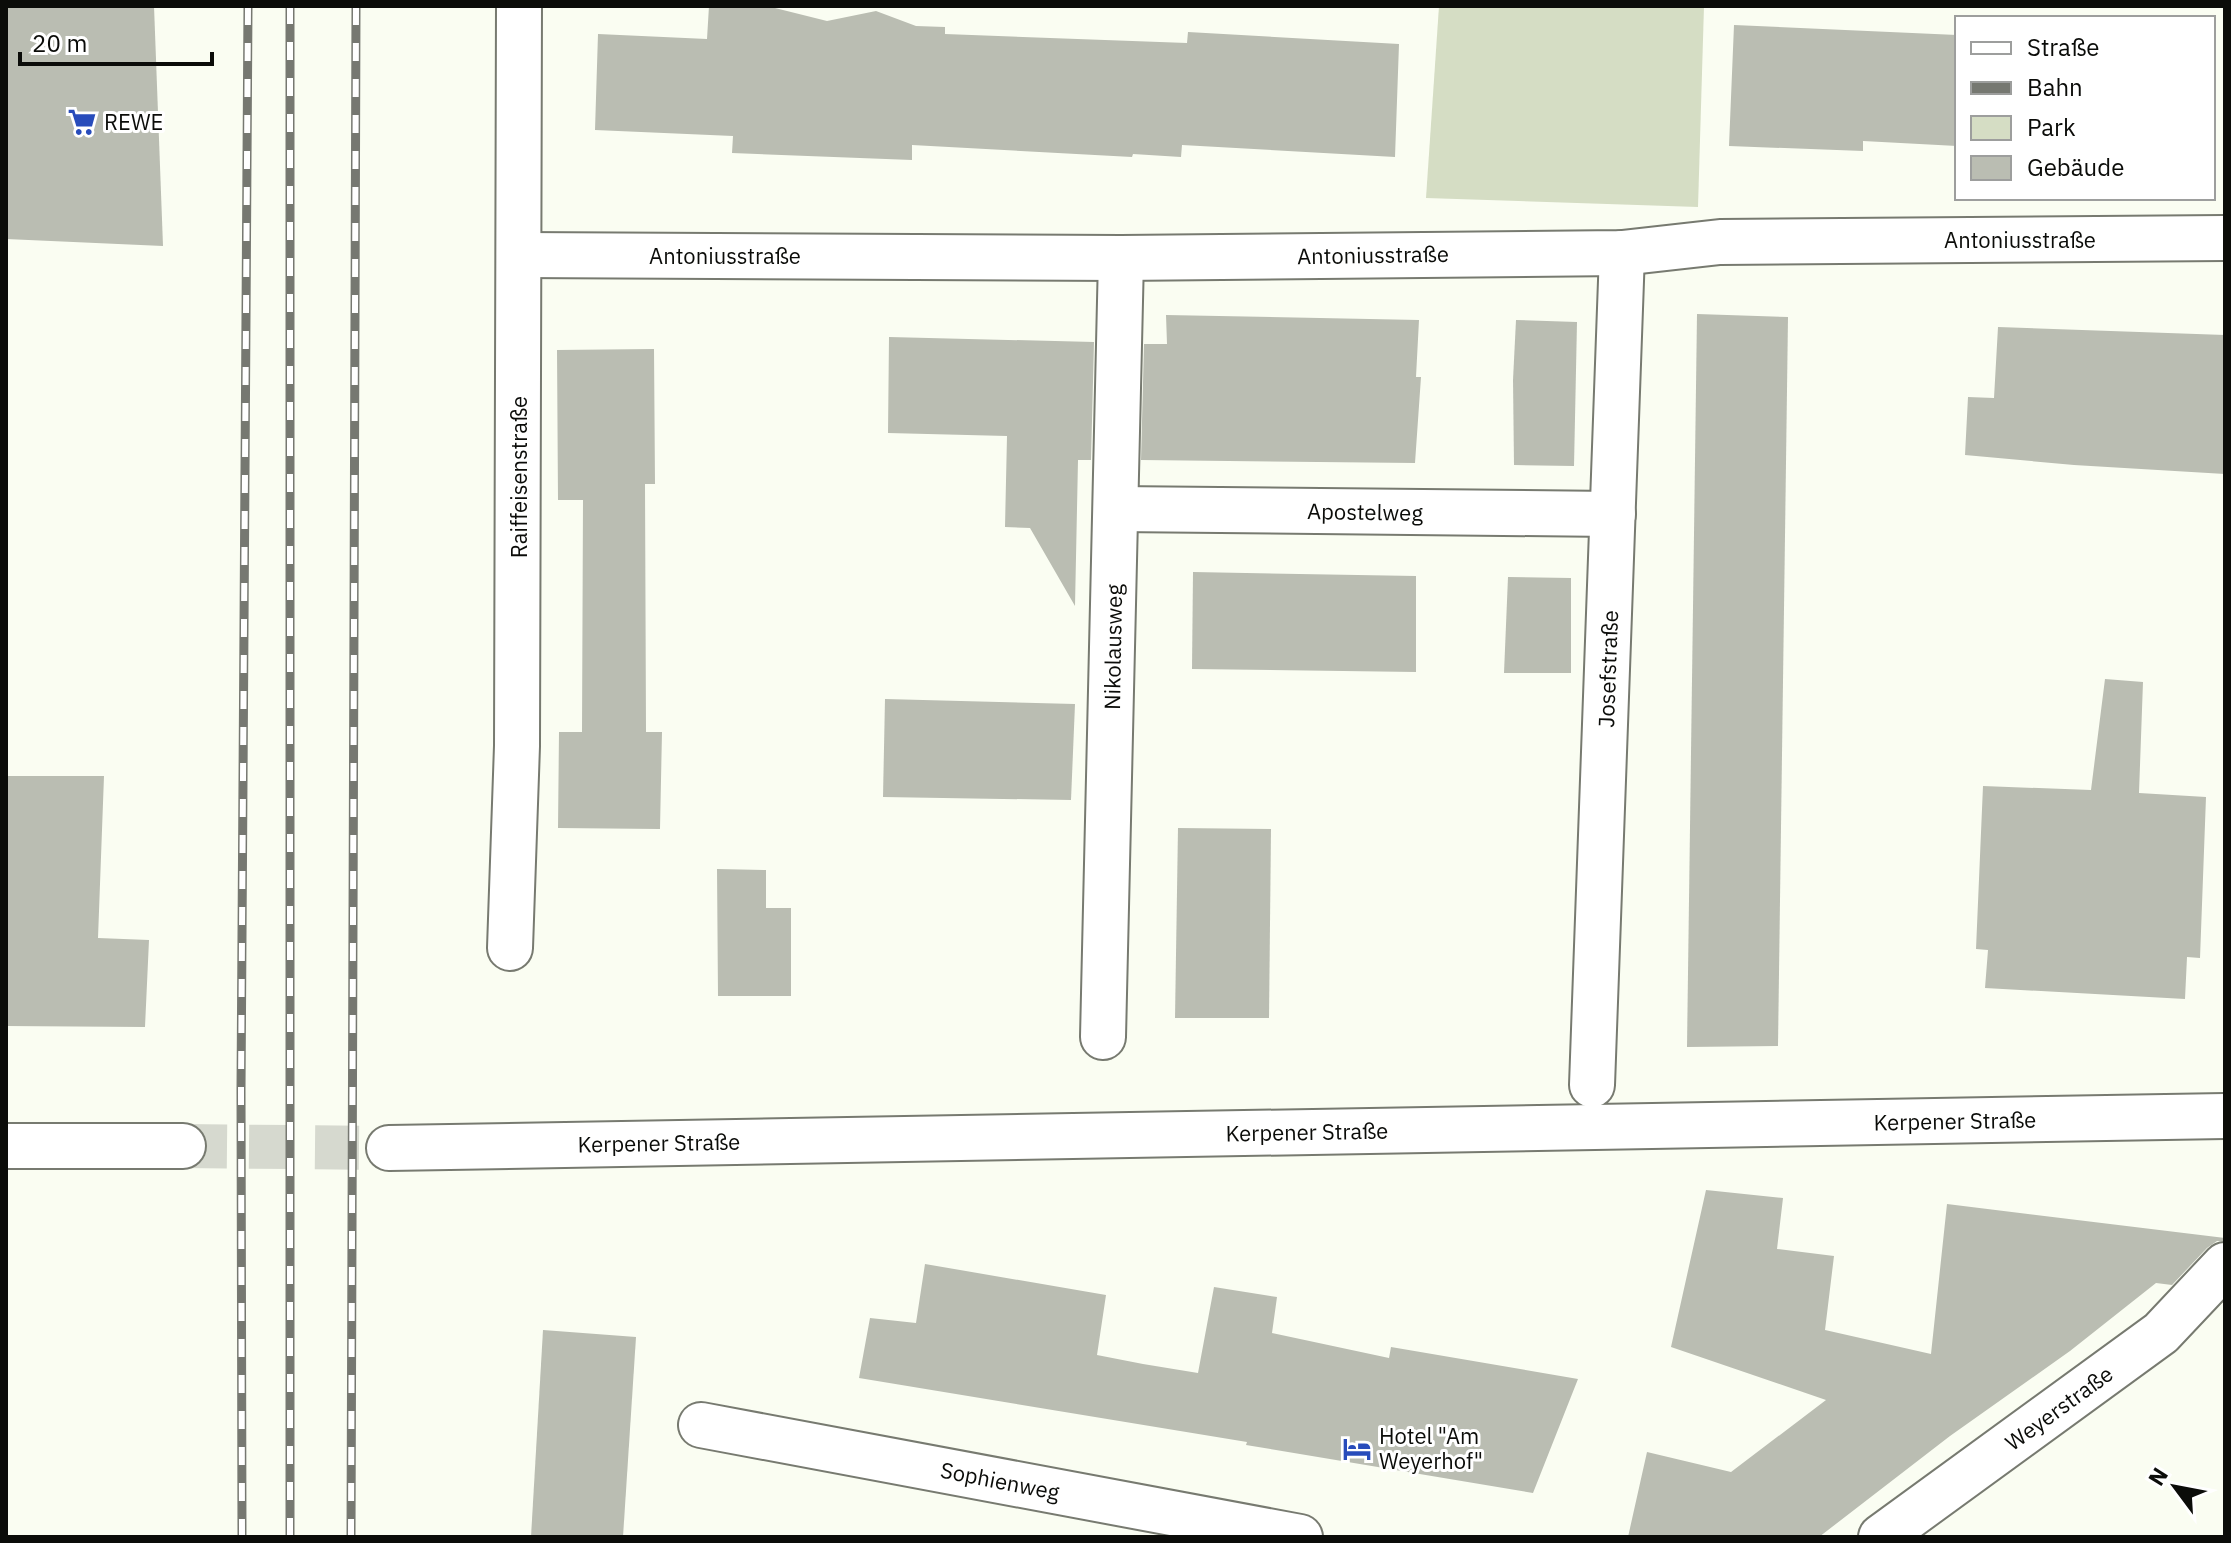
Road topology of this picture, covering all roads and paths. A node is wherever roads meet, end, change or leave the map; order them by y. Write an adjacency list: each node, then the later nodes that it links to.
1 (519, 6): 4 (street, Raiffeisenstraße)
2 (2225, 238): 3 (street, Antoniusstraße)
3 (1622, 253): 5 (street, Antoniusstraße); 7 (street, Josefstraße)
4 (520, 255): 5 (street, Antoniusstraße); 8 (street, Raiffeisenstraße)
5 (1121, 258): 6 (street, Nikolausweg)
6 (1116, 509): 7 (street, Apostelweg); 9 (street, Nikolausweg)
7 (1613, 514): 10 (street, Josefstraße)
8 (510, 948)
9 (1103, 1037)
10 (1592, 1085)
11 (2225, 1116): 14 (street, Kerpener Straße)
12 (6, 1146): 13 (street)
13 (183, 1146)
14 (389, 1148)
15 (2225, 1265): 18 (street, Weyerstraße)
16 (701, 1425): 17 (street, Sophienweg)
17 (1300, 1537)
18 (1881, 1537)

